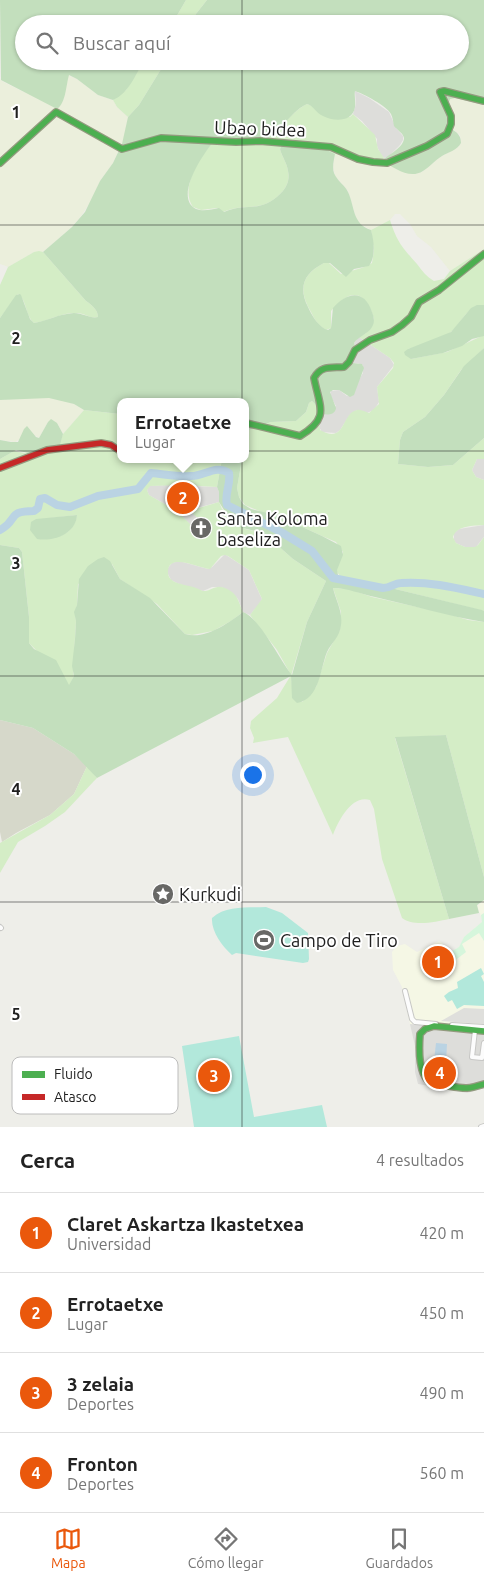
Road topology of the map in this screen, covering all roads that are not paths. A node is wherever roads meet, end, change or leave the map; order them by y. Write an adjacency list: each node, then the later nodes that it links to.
1 (484, 101): 2 (street, Ubao bidea)
2 (0, 163)
3 (484, 254): 4 (street)
4 (249, 424)
5 (117, 448): 6 (street)
6 (0, 468)
7 (405, 991): 8 (street)
8 (436, 1024): 9 (street)
9 (452, 1025): 10 (street)
10 (484, 1029): 11 (street)
11 (475, 1030): 12 (street); 13 (street)
12 (484, 1043)
13 (484, 1084)

